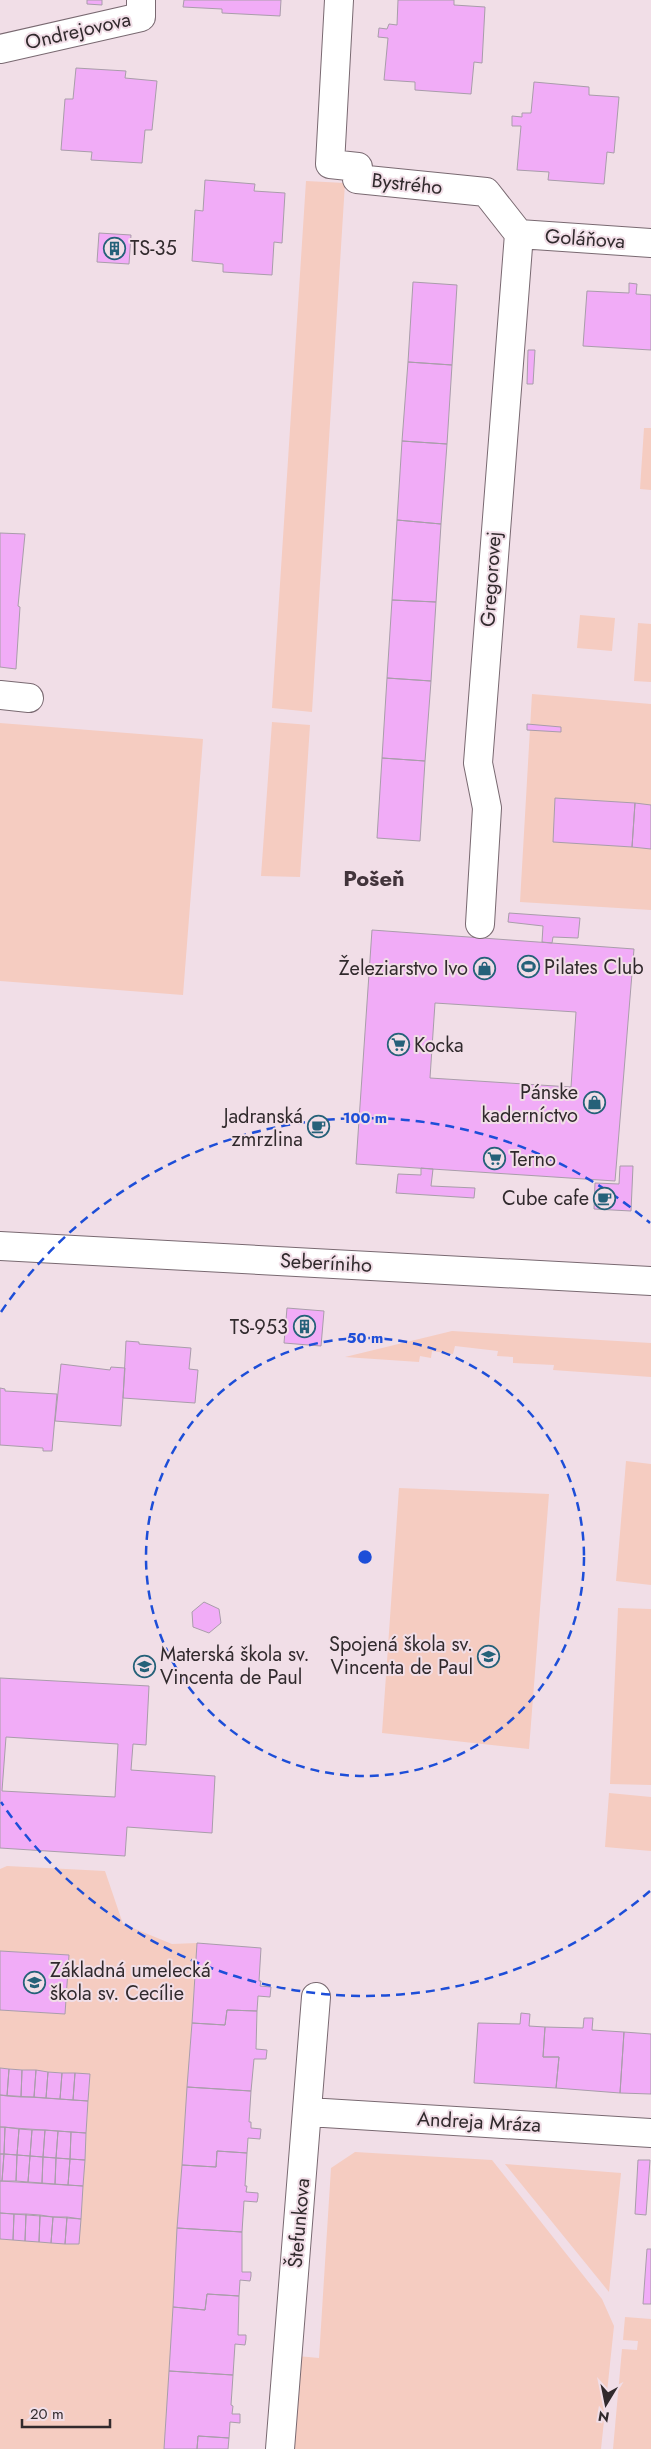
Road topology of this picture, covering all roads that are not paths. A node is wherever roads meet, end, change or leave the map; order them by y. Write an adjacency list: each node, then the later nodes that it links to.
1 (141, 0): 3 (street, Ondrejovova)
2 (339, 0): 4 (street, Bystrého)
3 (0, 49)
4 (519, 234): 5 (street, Goláňova); 8 (street, Gregorovej)
5 (651, 243)
6 (0, 695): 7 (street)
7 (29, 698)
8 (480, 924)
9 (0, 1246): 10 (street, Seberíniho)
10 (651, 1281)
11 (316, 1996): 12 (street, Štefunkova)
12 (308, 2112): 13 (street, Andreja Mráza); 14 (street, Štefunkova)
13 (651, 2132)
14 (280, 2449)

